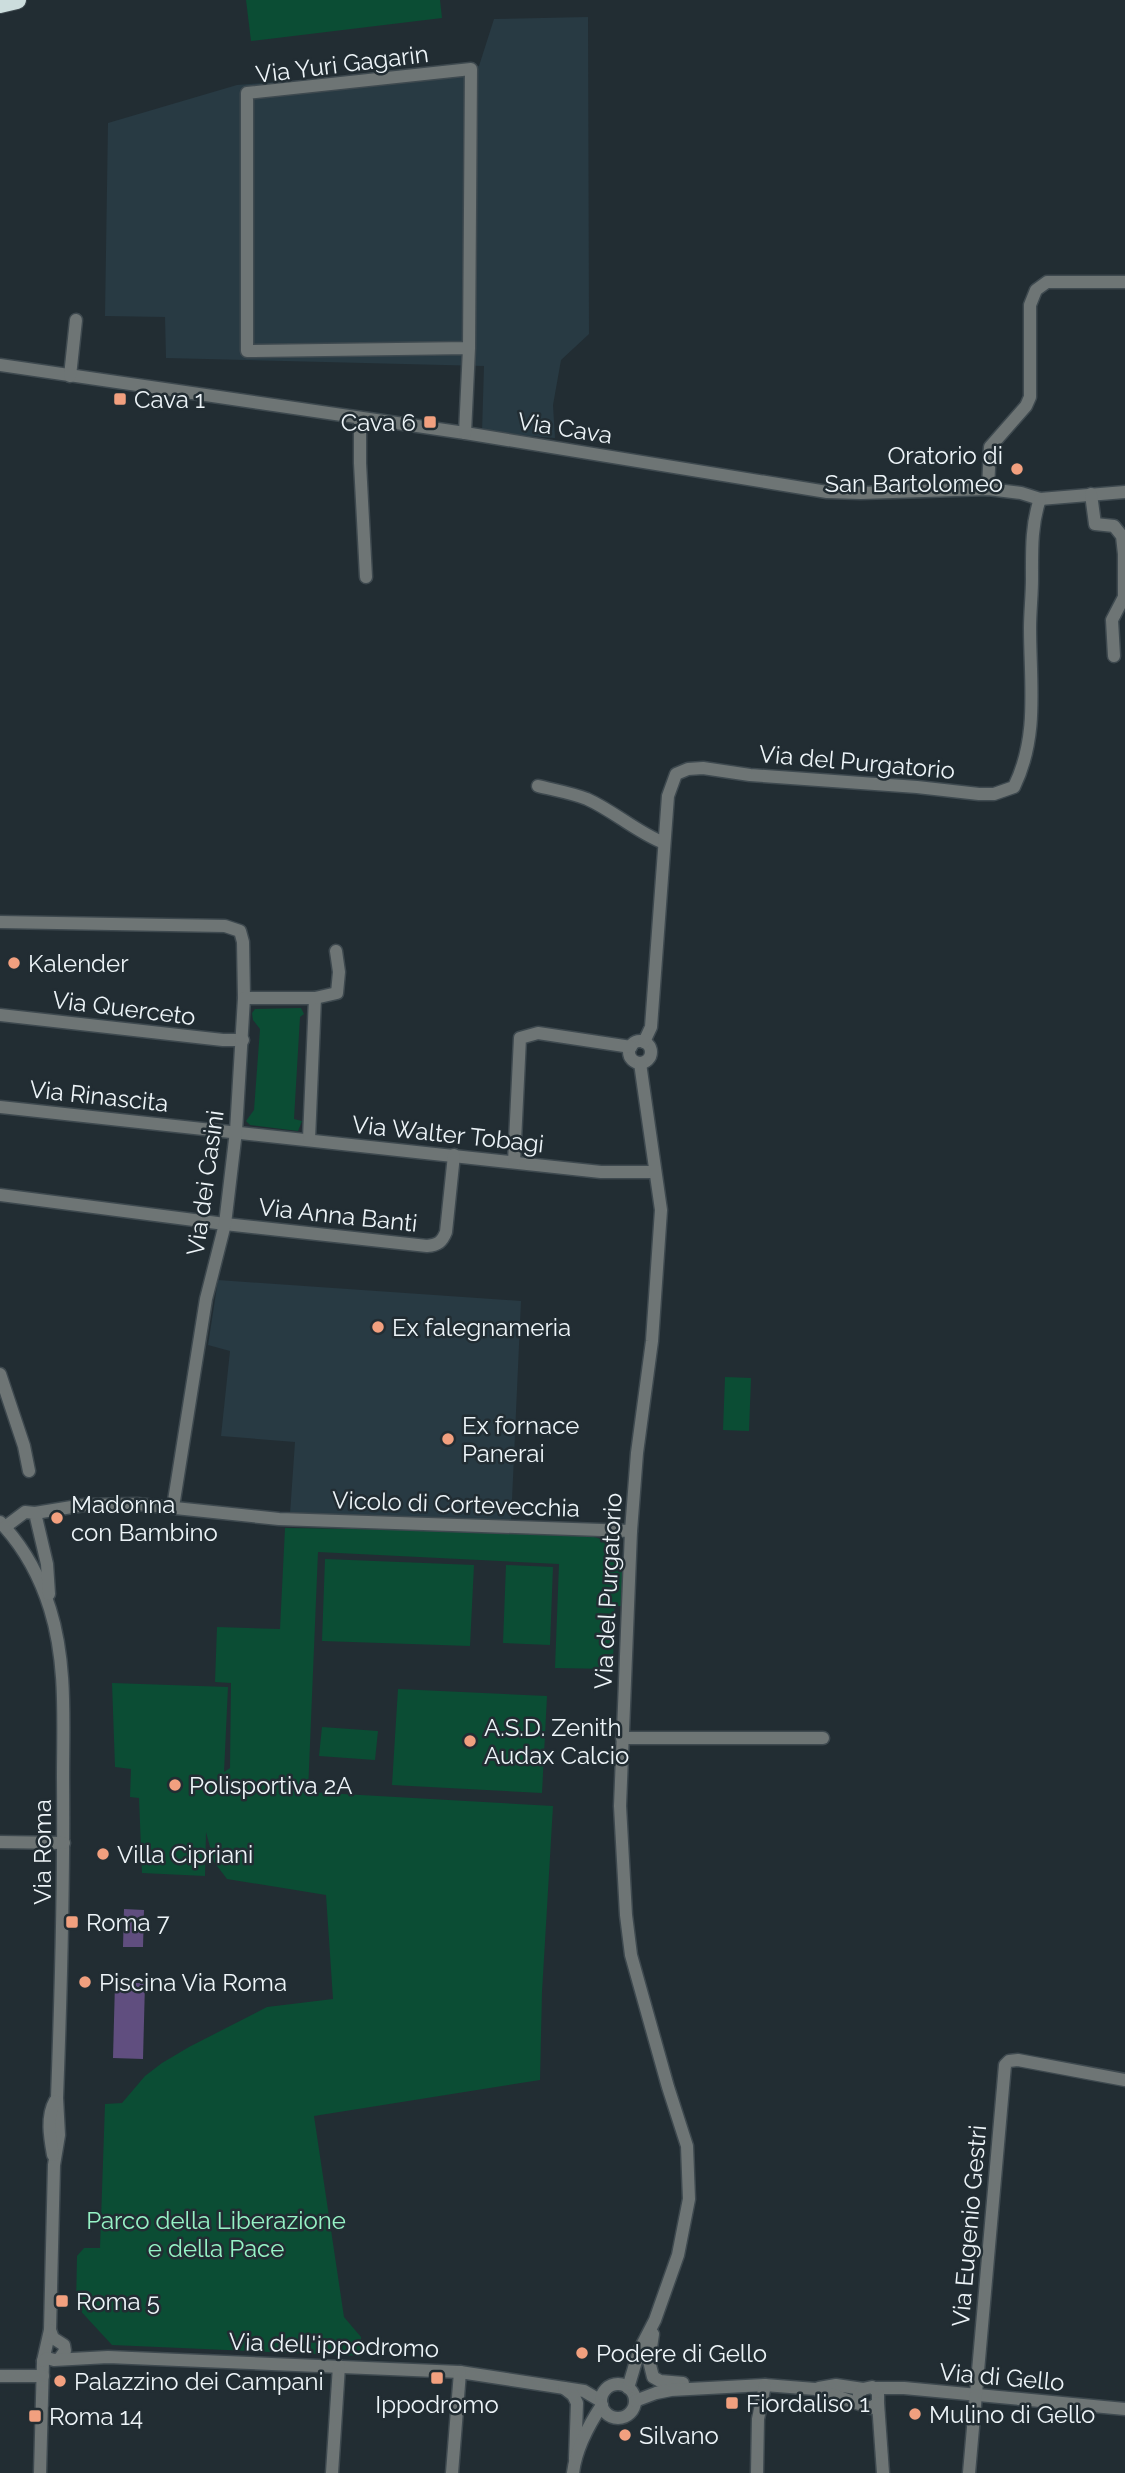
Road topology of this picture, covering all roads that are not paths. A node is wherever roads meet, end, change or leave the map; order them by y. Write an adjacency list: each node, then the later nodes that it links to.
1 (17, 0): 2 (highway)
2 (0, 4)
3 (1125, 282): 10 (street)
4 (76, 320): 7 (street)
5 (469, 348): 5 (street, Via Yuri Gagarin); 9 (street, Via Yuri Gagarin)
6 (0, 365): 7 (street, Via Cava)
7 (71, 376): 8 (street, Via Cava)
8 (360, 418): 9 (street, Via Cava); 14 (street)
9 (465, 433): 10 (street, Via Cava)
10 (988, 489): 13 (street, Via Cava)
11 (1125, 492): 12 (street, Via Cava)
12 (1091, 494): 13 (street, Via Cava); 15 (street)
13 (1040, 499): 17 (street, Via del Purgatorio)
14 (366, 577)
15 (1114, 656)
16 (538, 786): 17 (street)
17 (664, 843): 24 (street, Via del Purgatorio)
18 (0, 922): 20 (street, Via dei Casini)
19 (336, 951): 21 (street)
20 (244, 998): 21 (street); 23 (street, Via dei Casini)
21 (315, 998): 29 (street)
22 (0, 1015): 23 (street, Via Querceto)
23 (243, 1040): 28 (street, Via dei Casini)
24 (644, 1042): 25 (street); 26 (street)
25 (631, 1047): 26 (street); 31 (street)
26 (640, 1063): 32 (street, Via del Purgatorio)
27 (0, 1107): 28 (street, Via Rinascita)
28 (236, 1131): 29 (street, Via Walter Tobagi); 34 (street, Via dei Casini)
29 (309, 1139): 30 (street, Via Walter Tobagi)
30 (454, 1156): 31 (street, Via Walter Tobagi); 34 (street, Via Anna Banti)
31 (514, 1162): 32 (street, Via Walter Tobagi)
32 (656, 1172): 40 (street, Via del Purgatorio)
33 (0, 1195): 34 (street)
34 (225, 1224): 37 (street, Via dei Casini)
35 (0, 1374): 36 (street)
36 (29, 1471)
37 (173, 1507): 38 (street); 40 (street, Vicolo di Cortevecchia)
38 (35, 1513): 39 (street, Via Roma); 41 (street, Via Roma)
39 (3, 1524): 41 (street, Via Roma)
40 (631, 1531): 42 (street, Via del Purgatorio)
41 (50, 1608): 45 (street, Via Roma)
42 (622, 1738): 43 (street); 47 (street, Via del Purgatorio)
43 (823, 1738)
44 (0, 1842): 45 (street)
45 (64, 1843): 48 (street, Via Roma)
46 (1125, 2080): 58 (street, Via Eugenio Gestri)
47 (654, 2320): 53 (street); 57 (street)
48 (50, 2349): 49 (street, Via dell'ippodromo); 52 (street, Via Roma)
49 (338, 2366): 50 (street, Via dell'ippodromo); 65 (street)
50 (460, 2371): 56 (street, Via dell'ippodromo); 66 (street)
51 (0, 2376): 52 (street)
52 (43, 2376): 64 (street, Via Roma)
53 (682, 2384): 55 (street); 57 (street)
54 (765, 2385): 55 (street, Via di Gello); 59 (street, Via di Gello); 68 (street)
55 (709, 2386): 57 (street)
56 (562, 2387): 60 (street, Via dell'ippodromo); 63 (street)
57 (628, 2391): 60 (street); 62 (street)
58 (975, 2395): 59 (street, Via di Gello); 61 (street, Via di Gello); 71 (street, Via Eugenio Gestri)
59 (870, 2398): 69 (street); 70 (street)
60 (602, 2403): 62 (street); 63 (street)
61 (1125, 2409)
62 (612, 2417): 63 (street)
63 (575, 2459): 67 (street)
64 (40, 2473)
65 (332, 2473)
66 (452, 2473)
67 (573, 2473)
68 (757, 2473)
69 (878, 2473)
70 (883, 2473)
71 (969, 2473)

